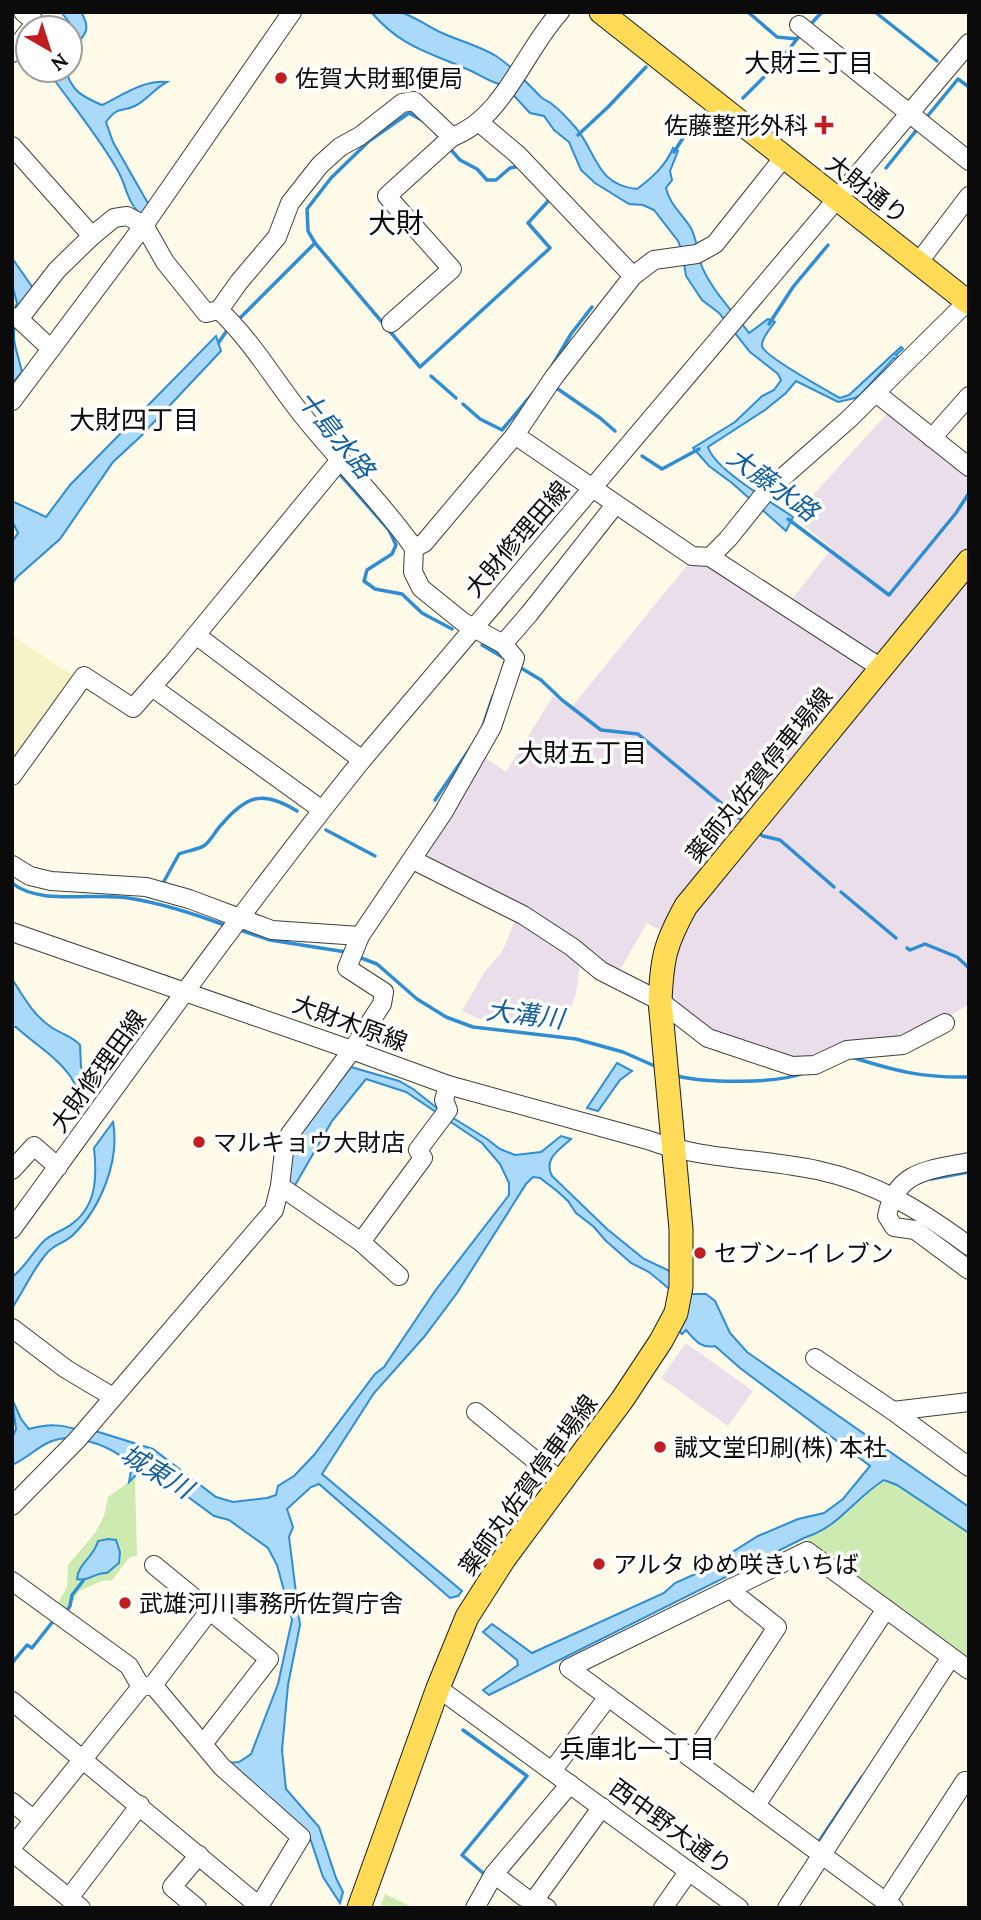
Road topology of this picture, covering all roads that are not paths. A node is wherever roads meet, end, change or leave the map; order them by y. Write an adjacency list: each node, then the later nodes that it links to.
1 (292, 12): 14 (street)
2 (560, 12): 7 (street)
3 (607, 14): 10 (main road, 大財通り)
4 (806, 31): 6 (street)
5 (969, 43): 6 (street, 大財修理田線)
6 (918, 121): 11 (street); 13 (street, 大財修理田線)
7 (480, 122): 8 (street); 17 (street)
8 (448, 141): 19 (street); 21 (street)
9 (12, 146): 15 (street)
10 (784, 157): 13 (main road, 大財通り); 17 (street)
11 (969, 161)
12 (969, 196): 16 (street)
13 (838, 199): 16 (main road, 大財通り); 30 (street, 大財修理田線)
14 (144, 225): 15 (street); 19 (street); 22 (street)
15 (92, 236): 20 (street)
16 (918, 263): 18 (main road, 大財通り)
17 (633, 276): 26 (street)
18 (968, 303): 23 (street)
19 (213, 312): 28 (street)
20 (15, 318): 22 (street)
21 (391, 323)
22 (51, 349): 25 (street)
23 (876, 393): 27 (street); 33 (street)
24 (969, 396): 27 (street)
25 (12, 401)
26 (515, 435): 30 (street); 32 (street)
27 (932, 438): 29 (street)
28 (334, 466): 32 (street); 36 (street)
29 (969, 467)
30 (592, 489): 31 (street); 35 (street, 大財修理田線)
31 (615, 505): 33 (street); 37 (street)
32 (414, 548): 35 (street)
33 (710, 557): 38 (street)
34 (969, 561): 38 (main road, 薬師丸佐賀停車場線)
35 (472, 628): 37 (street); 40 (street, 大財修理田線)
36 (196, 635): 39 (street); 40 (street)
37 (503, 644): 43 (street)
38 (881, 668): 49 (main road, 薬師丸佐賀停車場線)
39 (152, 687): 41 (street); 42 (street)
40 (362, 760): 42 (street, 大財修理田線)
41 (12, 776)
42 (322, 810): 45 (street, 大財修理田線)
43 (413, 860): 47 (street); 49 (street)
44 (12, 865): 45 (street)
45 (241, 919): 47 (street); 48 (street, 大財修理田線)
46 (12, 932): 48 (street, 大財木原線)
47 (360, 936): 51 (street)
48 (186, 992): 51 (street, 大財木原線); 55 (street, 大財修理田線)
49 (660, 1001): 50 (street); 53 (main road, 薬師丸佐賀停車場線)
50 (945, 1023)
51 (352, 1049): 52 (street, 大財木原線); 57 (street)
52 (448, 1085): 53 (street, 大財木原線); 60 (street)
53 (674, 1150): 58 (street, 大財木原線); 71 (main road, 薬師丸佐賀停車場線)
54 (969, 1162): 58 (street)
55 (58, 1167): 56 (street); 59 (street, 大財修理田線)
56 (12, 1170)
57 (280, 1186): 60 (street); 66 (street)
58 (894, 1197): 61 (street, 大財木原線); 62 (street)
59 (12, 1229)
60 (361, 1242): 63 (street)
61 (969, 1246)
62 (969, 1270)
63 (399, 1276)
64 (12, 1328): 66 (street)
65 (815, 1358): 68 (street)
66 (113, 1398): 72 (street)
67 (969, 1402): 68 (street)
68 (893, 1411): 70 (street)
69 (476, 1412): 71 (street)
70 (969, 1467)
71 (562, 1482): 81 (main road, 薬師丸佐賀停車場線)
72 (12, 1506)
73 (154, 1565): 77 (street)
74 (12, 1581): 80 (street)
75 (731, 1588): 76 (street); 82 (street); 85 (street)
76 (886, 1609): 78 (street); 92 (street)
77 (210, 1610): 80 (street); 84 (street)
78 (951, 1657): 79 (street); 97 (street)
79 (969, 1670)
80 (147, 1686): 84 (street); 86 (street)
81 (438, 1688): 87 (street, 西中野大通り); 106 (main road, 薬師丸佐賀停車場線)
82 (608, 1697): 85 (street); 87 (street)
83 (12, 1701): 86 (street)
84 (203, 1744): 104 (street)
85 (691, 1758): 92 (street)
86 (82, 1760): 91 (street); 94 (street)
87 (552, 1771): 89 (street, 西中野大通り)
88 (968, 1779): 102 (street)
89 (570, 1784): 93 (street, 西中野大通り); 100 (street)
90 (12, 1802): 94 (street)
91 (140, 1805): 98 (street); 101 (street)
92 (755, 1805): 97 (street)
93 (602, 1807): 99 (street, 西中野大通り); 103 (street)
94 (34, 1819): 95 (street)
95 (12, 1847)
96 (12, 1852): 101 (street)
97 (821, 1854): 102 (street); 110 (street)
98 (199, 1855): 104 (street); 105 (street)
99 (690, 1871): 108 (street); 109 (street, 西中野大通り)
100 (494, 1874): 103 (street); 107 (street)
101 (75, 1903)
102 (890, 1905)
103 (538, 1906)
104 (258, 1907)
105 (197, 1908)
106 (359, 1908)
107 (475, 1908)
108 (663, 1908)
109 (739, 1908)
110 (787, 1908)

